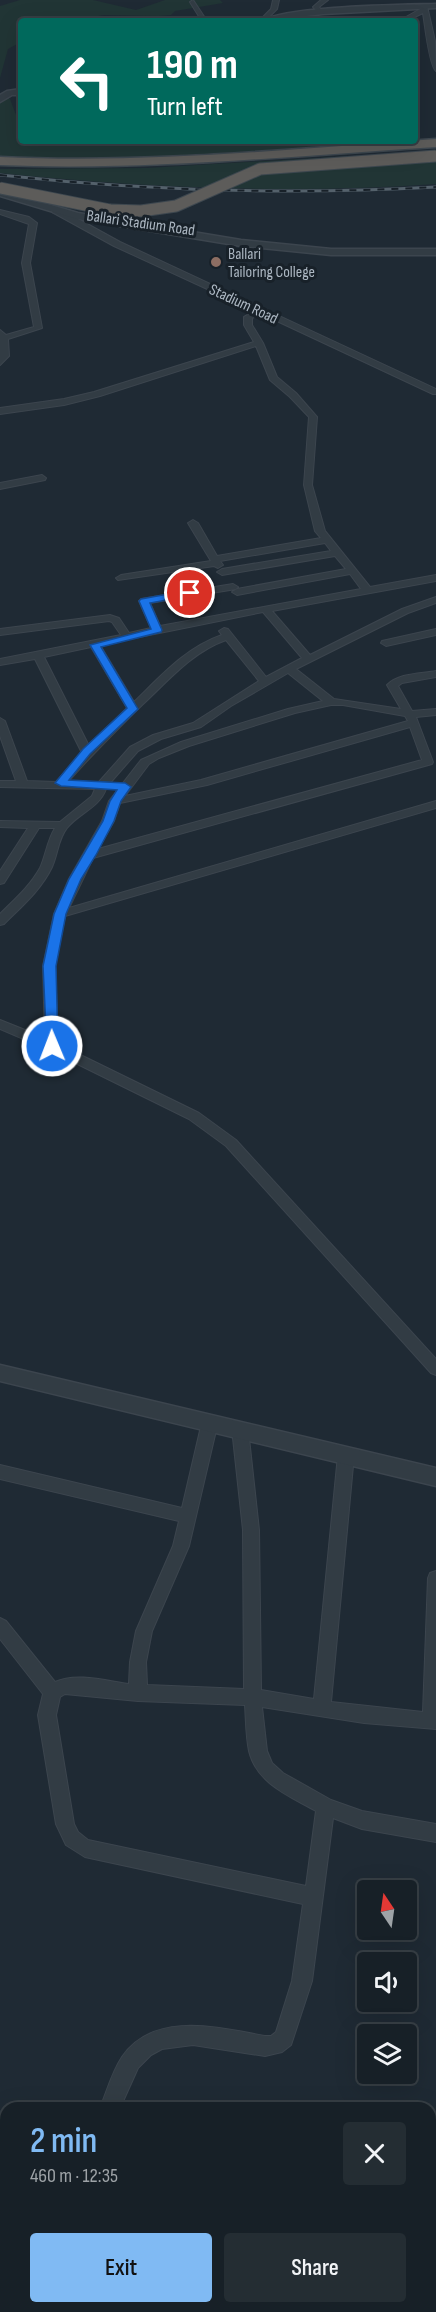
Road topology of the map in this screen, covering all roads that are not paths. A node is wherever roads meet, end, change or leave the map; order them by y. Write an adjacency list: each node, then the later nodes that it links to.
1 (276, 0): 9 (street)
2 (325, 0): 7 (street)
3 (193, 2): 8 (street)
4 (309, 3): 7 (street)
5 (436, 6): 6 (street)
6 (424, 8): 7 (street); 11 (street); 12 (street)
7 (318, 10): 10 (street)
8 (202, 18)
9 (269, 18)
10 (274, 18)
11 (407, 18)
12 (434, 41): 13 (street)
13 (436, 69)
14 (18, 92): 15 (street)
15 (0, 99)
16 (354, 144): 18 (street)
17 (436, 146): 18 (highway); 20 (highway)
18 (363, 149): 20 (highway)
19 (436, 156): 21 (highway, bridge)
20 (0, 164)
21 (0, 188)
22 (0, 193): 23 (street, Ballari Stadium Road)
23 (55, 210): 25 (street, Ballari Stadium Road); 28 (street, Stadium Road)
24 (0, 212): 29 (street)
25 (244, 240): 26 (street, Ballari Stadium Road); 27 (street, Ballari Stadium Road)
26 (436, 248)
27 (436, 252)
28 (260, 312): 30 (street); 32 (street, Stadium Road)
29 (2, 335): 31 (street)
30 (259, 343): 33 (street); 37 (street)
31 (0, 363)
32 (436, 392)
33 (0, 411)
34 (42, 478): 35 (street)
35 (0, 486)
36 (193, 523): 39 (street)
37 (326, 540): 38 (street); 39 (street)
38 (337, 553): 39 (street); 40 (street)
39 (218, 565): 41 (street); 43 (street)
40 (352, 571): 43 (street); 44 (street)
41 (121, 578)
42 (436, 578): 44 (street)
43 (235, 590): 47 (street); 49 (street)
44 (368, 591): 46 (street)
45 (436, 600): 57 (street)
46 (266, 610): 47 (street); 57 (street)
47 (251, 612): 48 (street)
48 (216, 619): 49 (street); 52 (street)
49 (157, 630): 53 (street)
50 (0, 632): 53 (street)
51 (436, 632): 54 (street)
52 (227, 636): 61 (street); 63 (street)
53 (127, 637): 55 (street)
54 (386, 643)
55 (95, 645): 56 (street); 63 (street)
56 (39, 656): 58 (street); 67 (street)
57 (308, 659): 59 (street)
58 (0, 662)
59 (289, 669): 61 (street); 62 (street)
60 (436, 674): 65 (street)
61 (265, 682): 73 (street)
62 (331, 702): 65 (street); 74 (street)
63 (133, 709): 67 (street)
64 (436, 712): 65 (street)
65 (411, 719): 68 (street); 75 (street)
66 (0, 721): 72 (street)
67 (87, 752): 70 (street)
68 (430, 754): 69 (street); 80 (street)
69 (436, 775)
70 (61, 783): 72 (street); 73 (street)
71 (0, 784): 72 (street)
72 (23, 784)
73 (102, 785): 74 (street); 79 (street)
74 (125, 787): 75 (street)
75 (116, 801): 80 (street)
76 (436, 804): 82 (street)
77 (37, 823): 78 (street); 79 (street); 81 (street)
78 (0, 824)
79 (63, 825): 83 (street)
80 (90, 855): 82 (street)
81 (0, 880)
82 (60, 914): 85 (street)
83 (0, 921)
84 (0, 1024): 85 (street)
85 (52, 1046): 86 (street)
86 (436, 1369)
87 (0, 1373): 88 (street)
88 (210, 1422): 89 (street); 93 (street)
89 (240, 1429): 90 (street); 98 (street)
90 (346, 1455): 92 (street); 99 (street)
91 (0, 1472): 93 (street)
92 (436, 1477)
93 (189, 1516): 97 (street)
94 (436, 1578): 100 (street)
95 (0, 1626): 96 (street)
96 (52, 1692): 97 (street); 103 (street)
97 (138, 1693): 98 (street)
98 (253, 1697): 99 (street); 101 (street)
99 (322, 1708): 100 (street)
100 (434, 1721)
101 (326, 1807): 102 (street); 103 (street)
102 (436, 1833)
103 (313, 1897): 104 (street)
104 (113, 2102)

